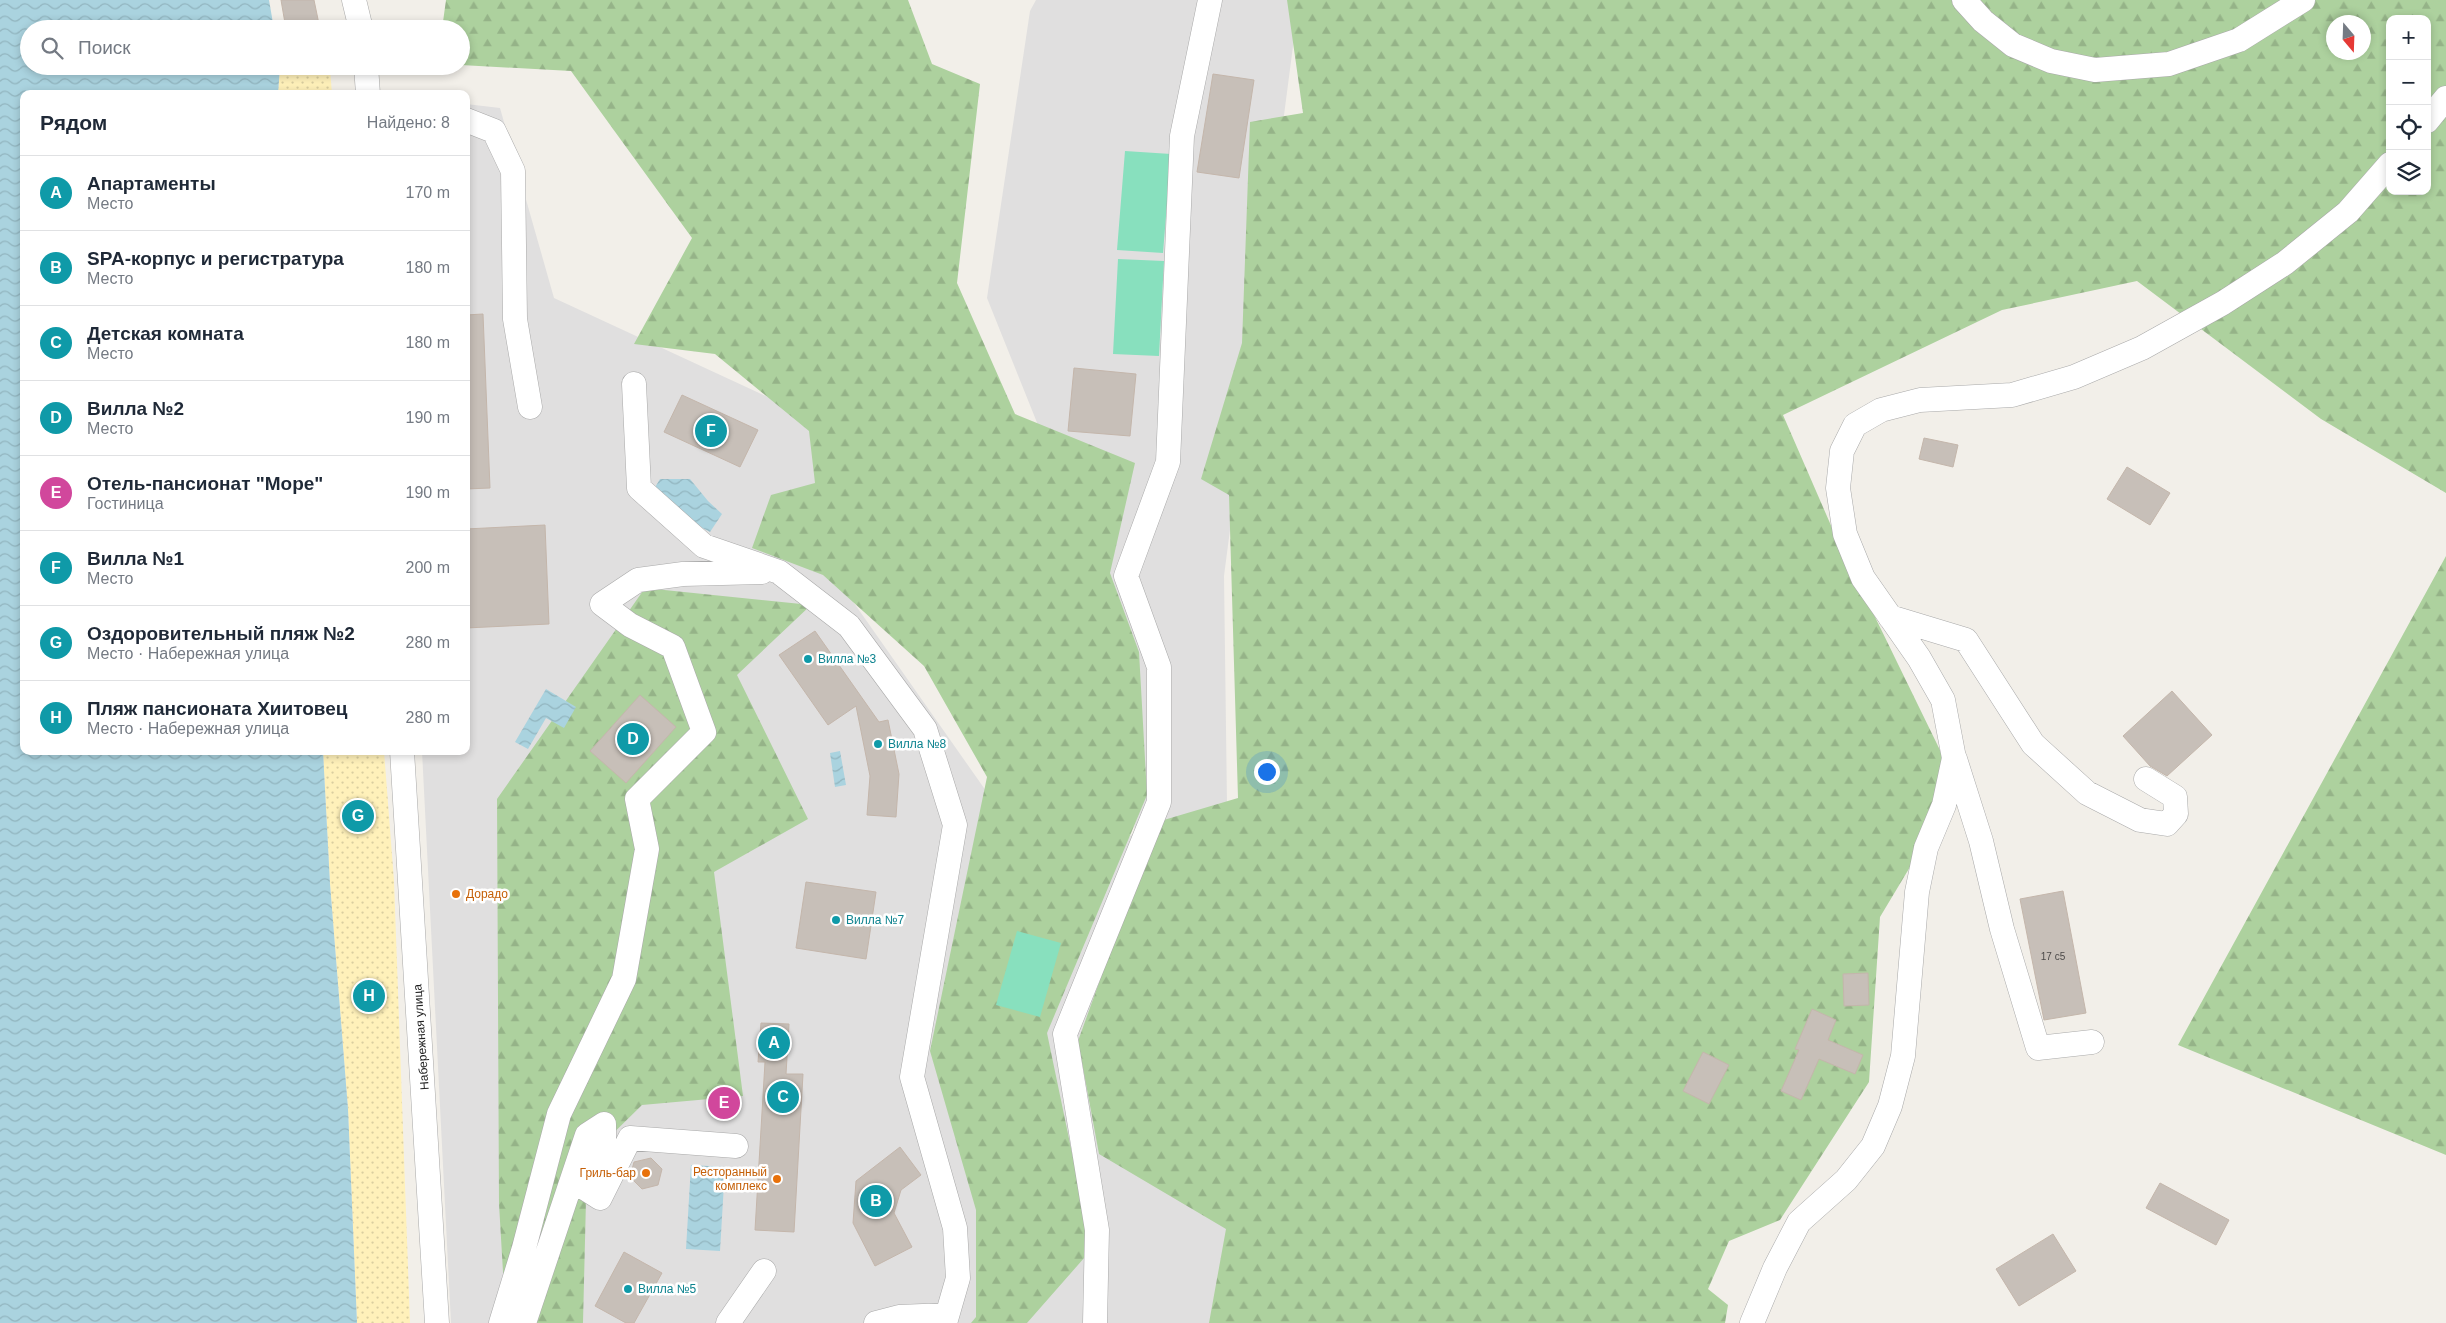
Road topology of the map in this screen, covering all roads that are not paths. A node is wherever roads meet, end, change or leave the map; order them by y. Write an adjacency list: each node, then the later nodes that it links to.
1 (354, 0): 5 (street)
2 (1210, 0): 28 (street)
3 (1964, 0): 4 (street)
4 (2303, 0)
5 (358, 20)
6 (367, 75): 7 (street)
7 (368, 90)
8 (2446, 98): 9 (street)
9 (2431, 116)
10 (470, 122): 13 (street)
11 (2386, 169): 15 (street)
12 (634, 384): 14 (street)
13 (530, 407)
14 (779, 572): 22 (street); 24 (street)
15 (1890, 617): 17 (street); 18 (street)
16 (402, 755): 23 (street, Набережная улица)
17 (1954, 758): 19 (street); 29 (street)
18 (2146, 779)
19 (2092, 1042)
20 (736, 1146): 25 (street)
21 (764, 1271): 26 (street)
22 (946, 1319): 27 (street)
23 (438, 1323)
24 (501, 1323)
25 (524, 1323)
26 (728, 1323)
27 (876, 1323)
28 (1095, 1323)
29 (1752, 1323)

